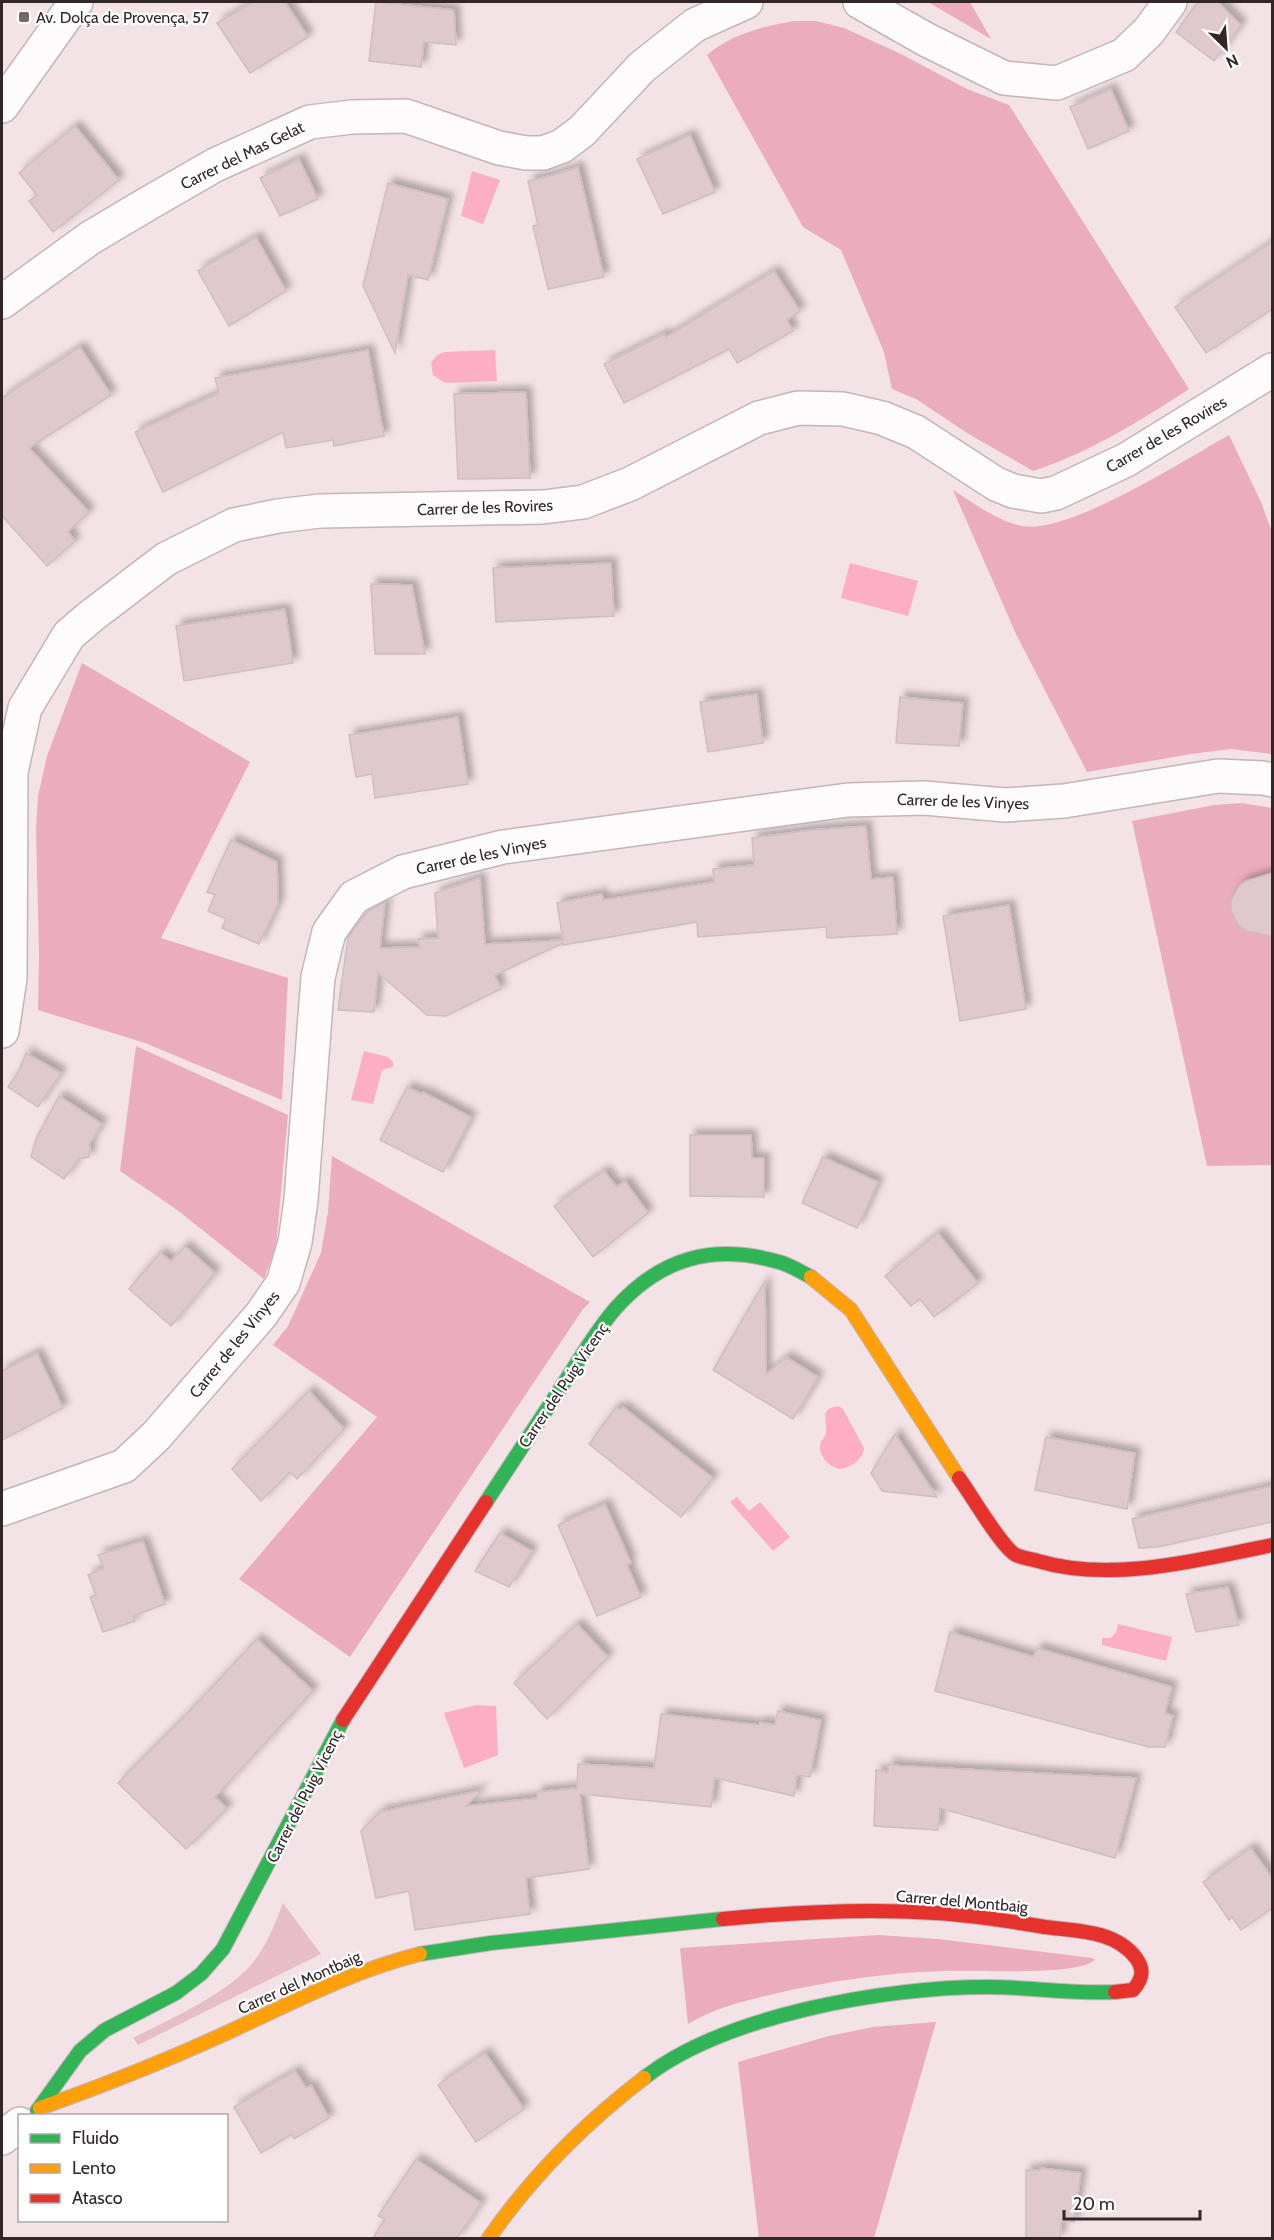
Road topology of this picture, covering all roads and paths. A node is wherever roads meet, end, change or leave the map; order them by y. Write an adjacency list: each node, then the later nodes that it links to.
1 (76, 2): 5 (street)
2 (746, 2): 8 (street, Carrer del Mas Gelat)
3 (860, 2): 4 (street)
4 (1170, 2)
5 (37, 55): 6 (street); 7 (street)
6 (2, 71)
7 (2, 106)
8 (2, 302)
9 (1272, 370): 11 (street, Carrer de les Rovires)
10 (1272, 780): 12 (street, Carrer de les Vinyes)
11 (2, 1031)
12 (2, 1509)
13 (1272, 1545): 14 (street, Carrer del Puig Vicenç)
14 (32, 2114)
15 (35, 2114): 18 (street, Carrer del Montbaig)
16 (18, 2125): 17 (street, Carrer del Puig Vicenç)
17 (2, 2138)
18 (489, 2238)

